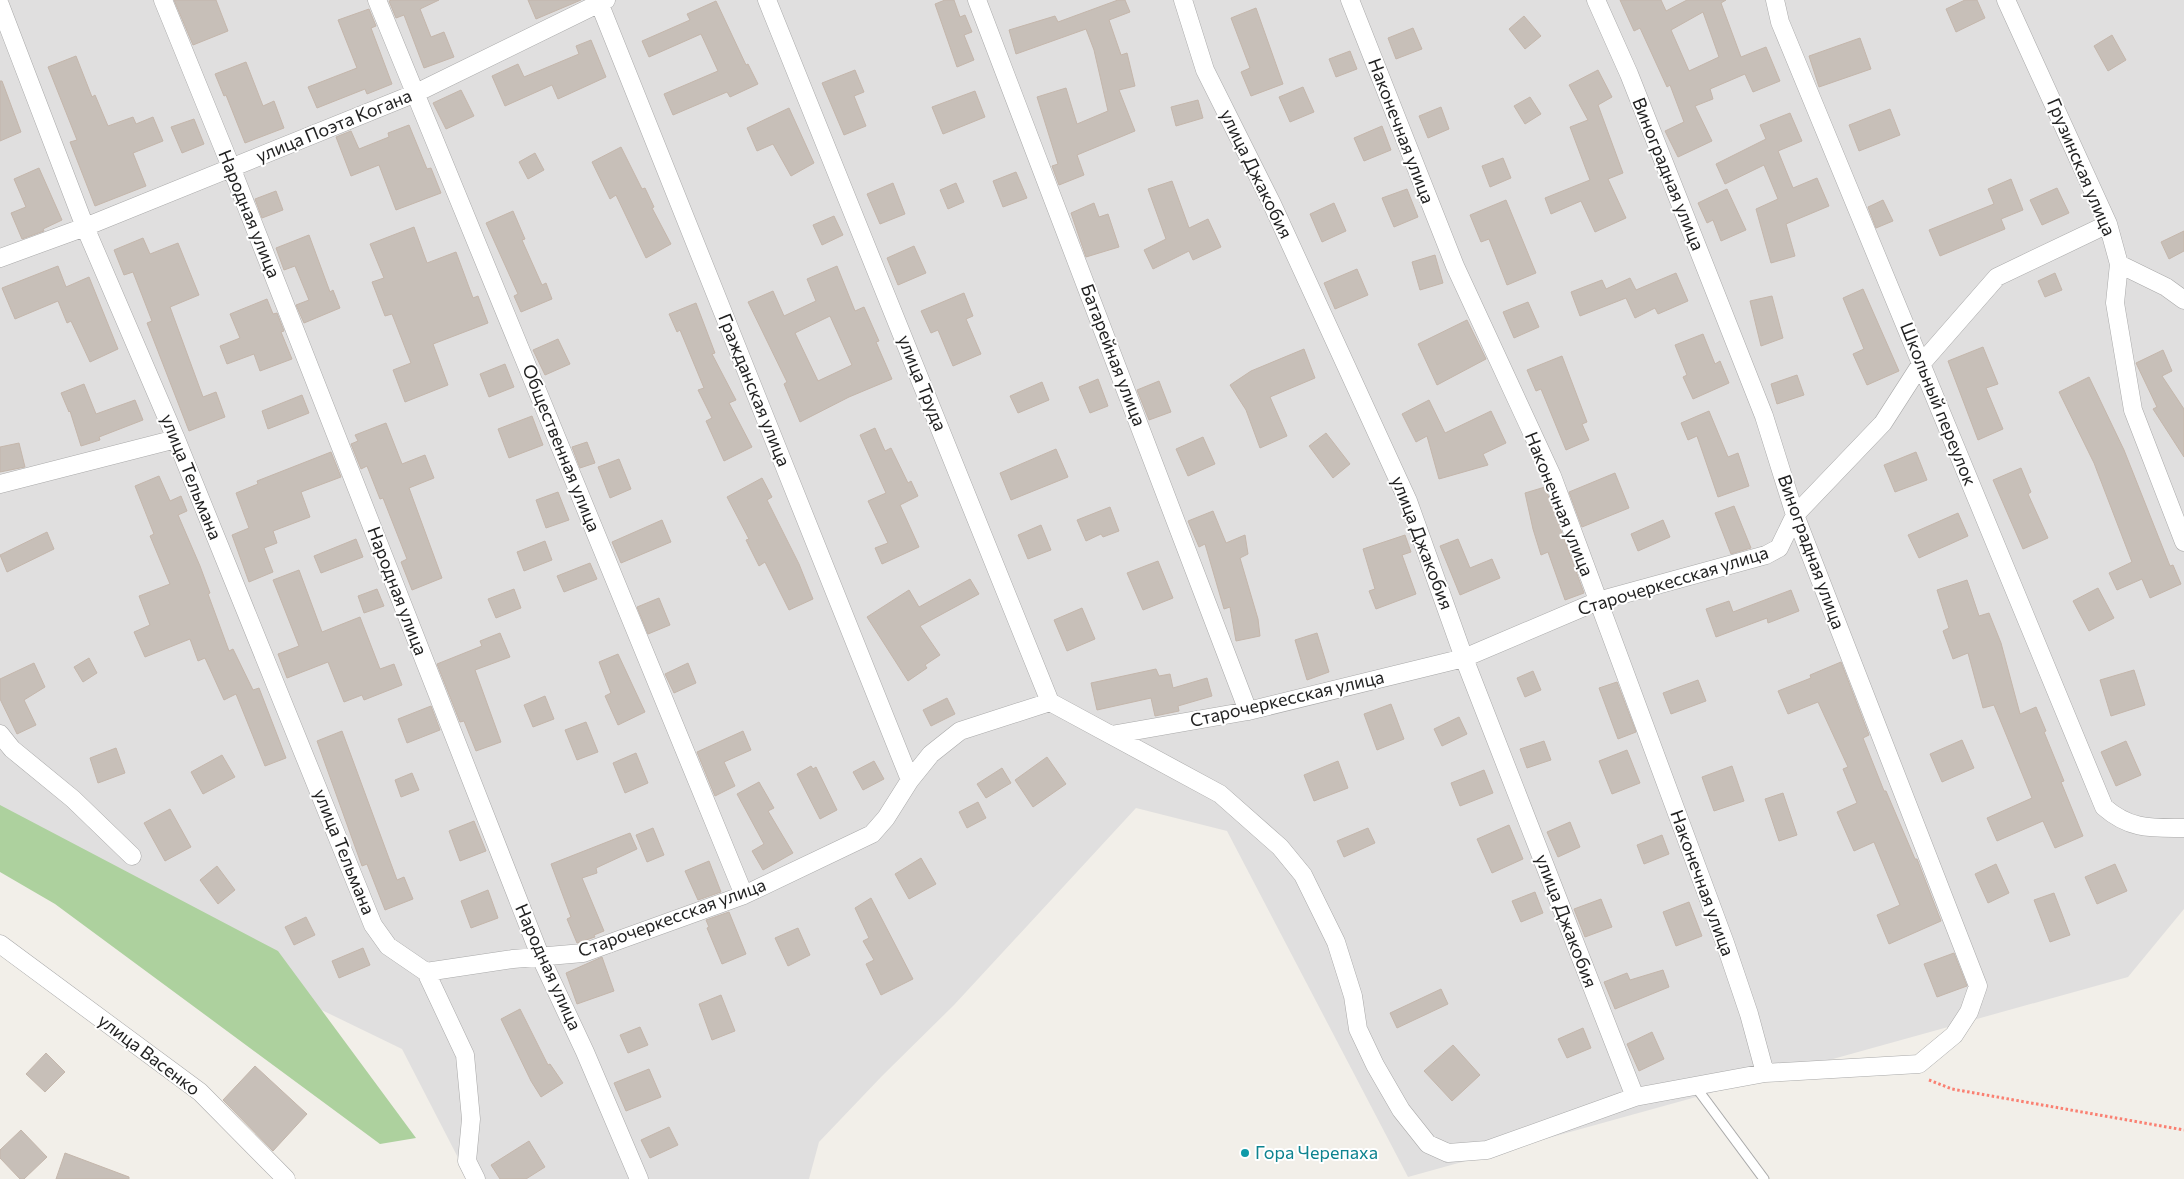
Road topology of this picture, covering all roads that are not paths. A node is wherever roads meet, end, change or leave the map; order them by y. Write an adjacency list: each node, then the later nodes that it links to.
1 (163, 0): 13 (street, Народная улица)
2 (377, 0): 12 (street, Общественная улица)
3 (767, 0): 26 (street, улица Труда)
4 (977, 0): 27 (street, Батарейная улица)
5 (1183, 0): 25 (street, улица Джакобия)
6 (1350, 0): 24 (street, Наконечная улица)
7 (1596, 0): 22 (street, Виноградная улица)
8 (1774, 0): 19 (street, Школьный переулок)
9 (2006, 0): 14 (street, Грузинская улица)
10 (601, 1): 12 (street, улица Поэта Когана); 30 (street, Гражданская улица)
11 (0, 5): 15 (street, улица Тельмана)
12 (416, 93): 13 (street, улица Поэта Когана); 33 (street, Общественная улица)
13 (231, 168): 15 (street, улица Поэта Когана); 35 (street, Народная улица)
14 (2108, 224): 17 (street, Грузинская улица); 19 (street, Старочеркесская улица)
15 (85, 226): 16 (street, улица Поэта Когана); 20 (street, улица Тельмана)
16 (0, 258)
17 (2119, 264): 18 (street); 23 (street, Грузинская улица)
18 (2184, 300)
19 (1921, 364): 22 (street, Старочеркесская улица); 31 (street, Школьный переулок)
20 (176, 439): 21 (street); 36 (street, улица Тельмана)
21 (0, 484)
22 (1795, 515): 24 (street, Старочеркесская улица); 37 (street, Виноградная улица)
23 (2184, 542)
24 (1598, 601): 25 (street, Старочеркесская улица); 37 (street, Наконечная улица)
25 (1464, 658): 27 (street, Старочеркесская улица); 39 (street, улица Джакобия)
26 (1050, 702): 29 (street); 30 (street, Старочеркесская улица)
27 (1248, 711): 29 (street, Старочеркесская улица)
28 (0, 734): 32 (street)
29 (1111, 735): 39 (street, Виноградная улица)
30 (910, 780): 33 (street, Старочеркесская улица)
31 (2184, 828)
32 (132, 856)
33 (744, 896): 35 (street, Старочеркесская улица)
34 (0, 944): 41 (street, улица Васенко)
35 (541, 958): 36 (street, Старочеркесская улица); 44 (street, Народная улица)
36 (426, 972): 40 (street)
37 (1765, 1073): 38 (street, Виноградная улица)
38 (1694, 1086): 39 (street, Виноградная улица); 45 (lane)
39 (1635, 1097)
40 (467, 1161): 42 (street); 43 (street)
41 (286, 1179)
42 (460, 1179)
43 (476, 1179)
44 (639, 1179)
45 (1764, 1179)

